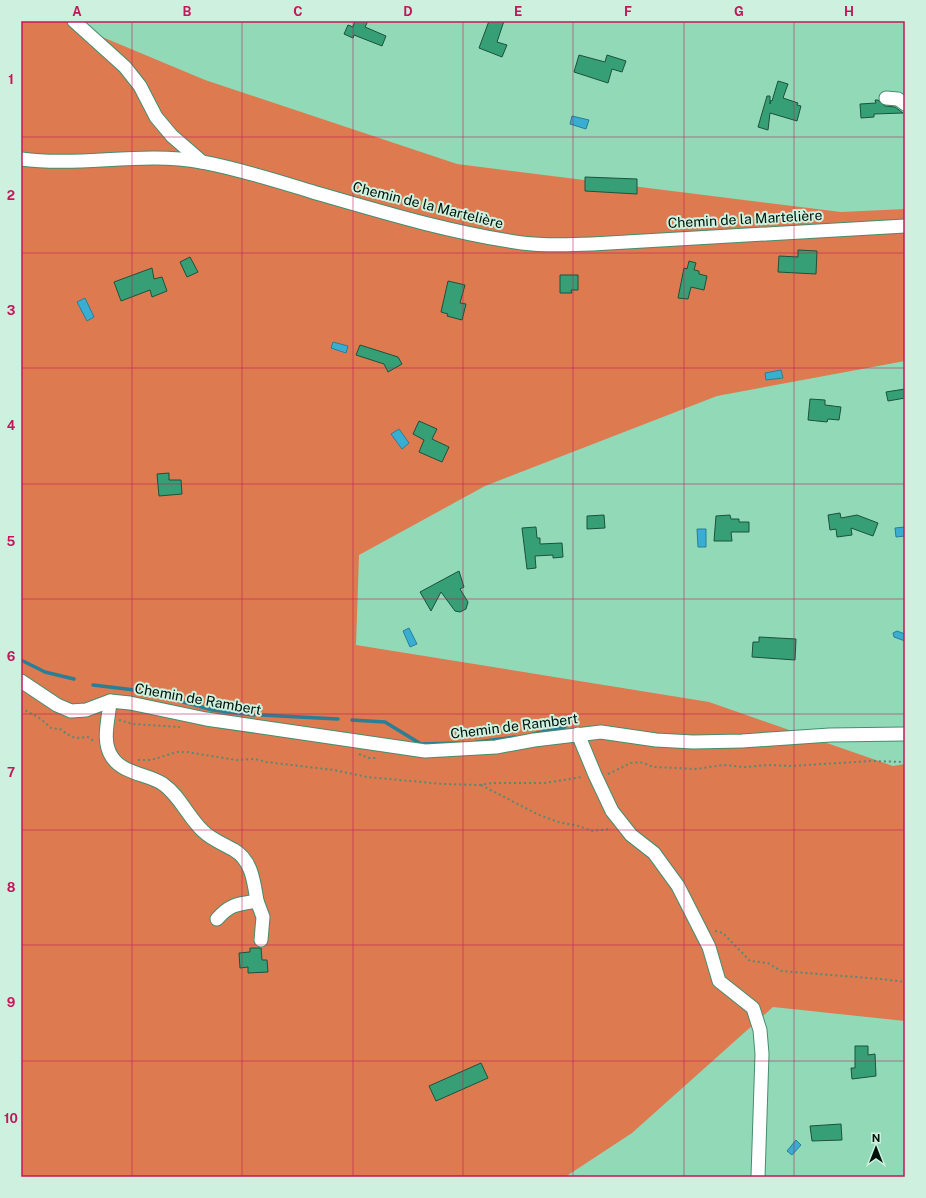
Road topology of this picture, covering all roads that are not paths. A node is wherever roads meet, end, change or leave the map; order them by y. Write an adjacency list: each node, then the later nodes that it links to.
1 (74, 21): 5 (street)
2 (886, 98): 3 (street)
3 (905, 104)
4 (21, 160): 5 (street, Chemin de la Martelière)
5 (202, 162): 6 (street, Chemin de la Martelière)
6 (905, 226)
7 (21, 681): 8 (street, Chemin de Rambert)
8 (110, 701): 9 (street, Chemin de Rambert); 11 (street)
9 (578, 734): 10 (street, Chemin de Rambert); 14 (street)
10 (905, 734)
11 (257, 901): 12 (street); 13 (street)
12 (217, 919)
13 (261, 940)
14 (758, 1177)

